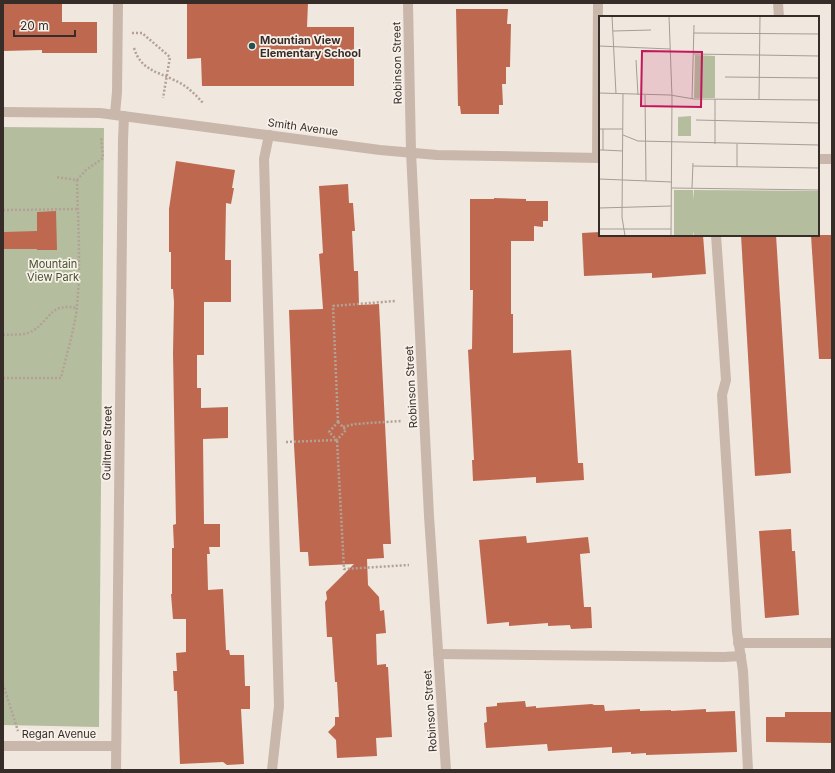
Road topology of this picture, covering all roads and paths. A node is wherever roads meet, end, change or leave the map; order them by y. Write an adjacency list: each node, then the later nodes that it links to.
1 (118, 3): 6 (street, Guiltner Street)
2 (408, 3): 17 (street, Robinson Street)
3 (598, 3): 18 (street)
4 (778, 3): 5 (street)
5 (779, 16)
6 (118, 33): 7 (path); 14 (street, Guiltner Street)
7 (132, 33): 8 (path); 10 (path)
8 (132, 39)
9 (133, 44): 10 (path)
10 (166, 77): 11 (path); 12 (path)
11 (163, 98)
12 (203, 103)
13 (3, 112): 14 (street, Smith Avenue)
14 (119, 115): 15 (street, Smith Avenue); 43 (street, Guiltner Street)
15 (269, 135): 17 (street, Smith Avenue); 34 (street)
16 (101, 137): 22 (path)
17 (411, 152): 18 (street, Smith Avenue); 38 (street, Robinson Street)
18 (598, 158)
19 (819, 159): 20 (street)
20 (832, 159)
21 (56, 177): 22 (path)
22 (77, 180): 23 (path)
23 (78, 209): 24 (path); 27 (path)
24 (3, 210)
25 (716, 236): 36 (street)
26 (395, 301): 31 (path)
27 (77, 308): 28 (path); 29 (path)
28 (3, 335)
29 (3, 378)
30 (401, 421): 32 (path)
31 (338, 422): 32 (path); 33 (path)
32 (343, 427): 33 (path)
33 (337, 440): 34 (path); 35 (path)
34 (272, 442): 45 (street)
35 (409, 565)
36 (738, 643): 37 (street); 39 (street)
37 (832, 643)
38 (438, 654): 39 (street); 46 (street, Robinson Street)
39 (741, 656): 47 (street)
40 (3, 684): 42 (path)
41 (3, 746): 42 (street, Regan Avenue)
42 (22, 746): 43 (street, Regan Avenue)
43 (116, 746): 44 (street, Guiltner Street)
44 (116, 770)
45 (272, 770)
46 (446, 770)
47 (748, 770)

